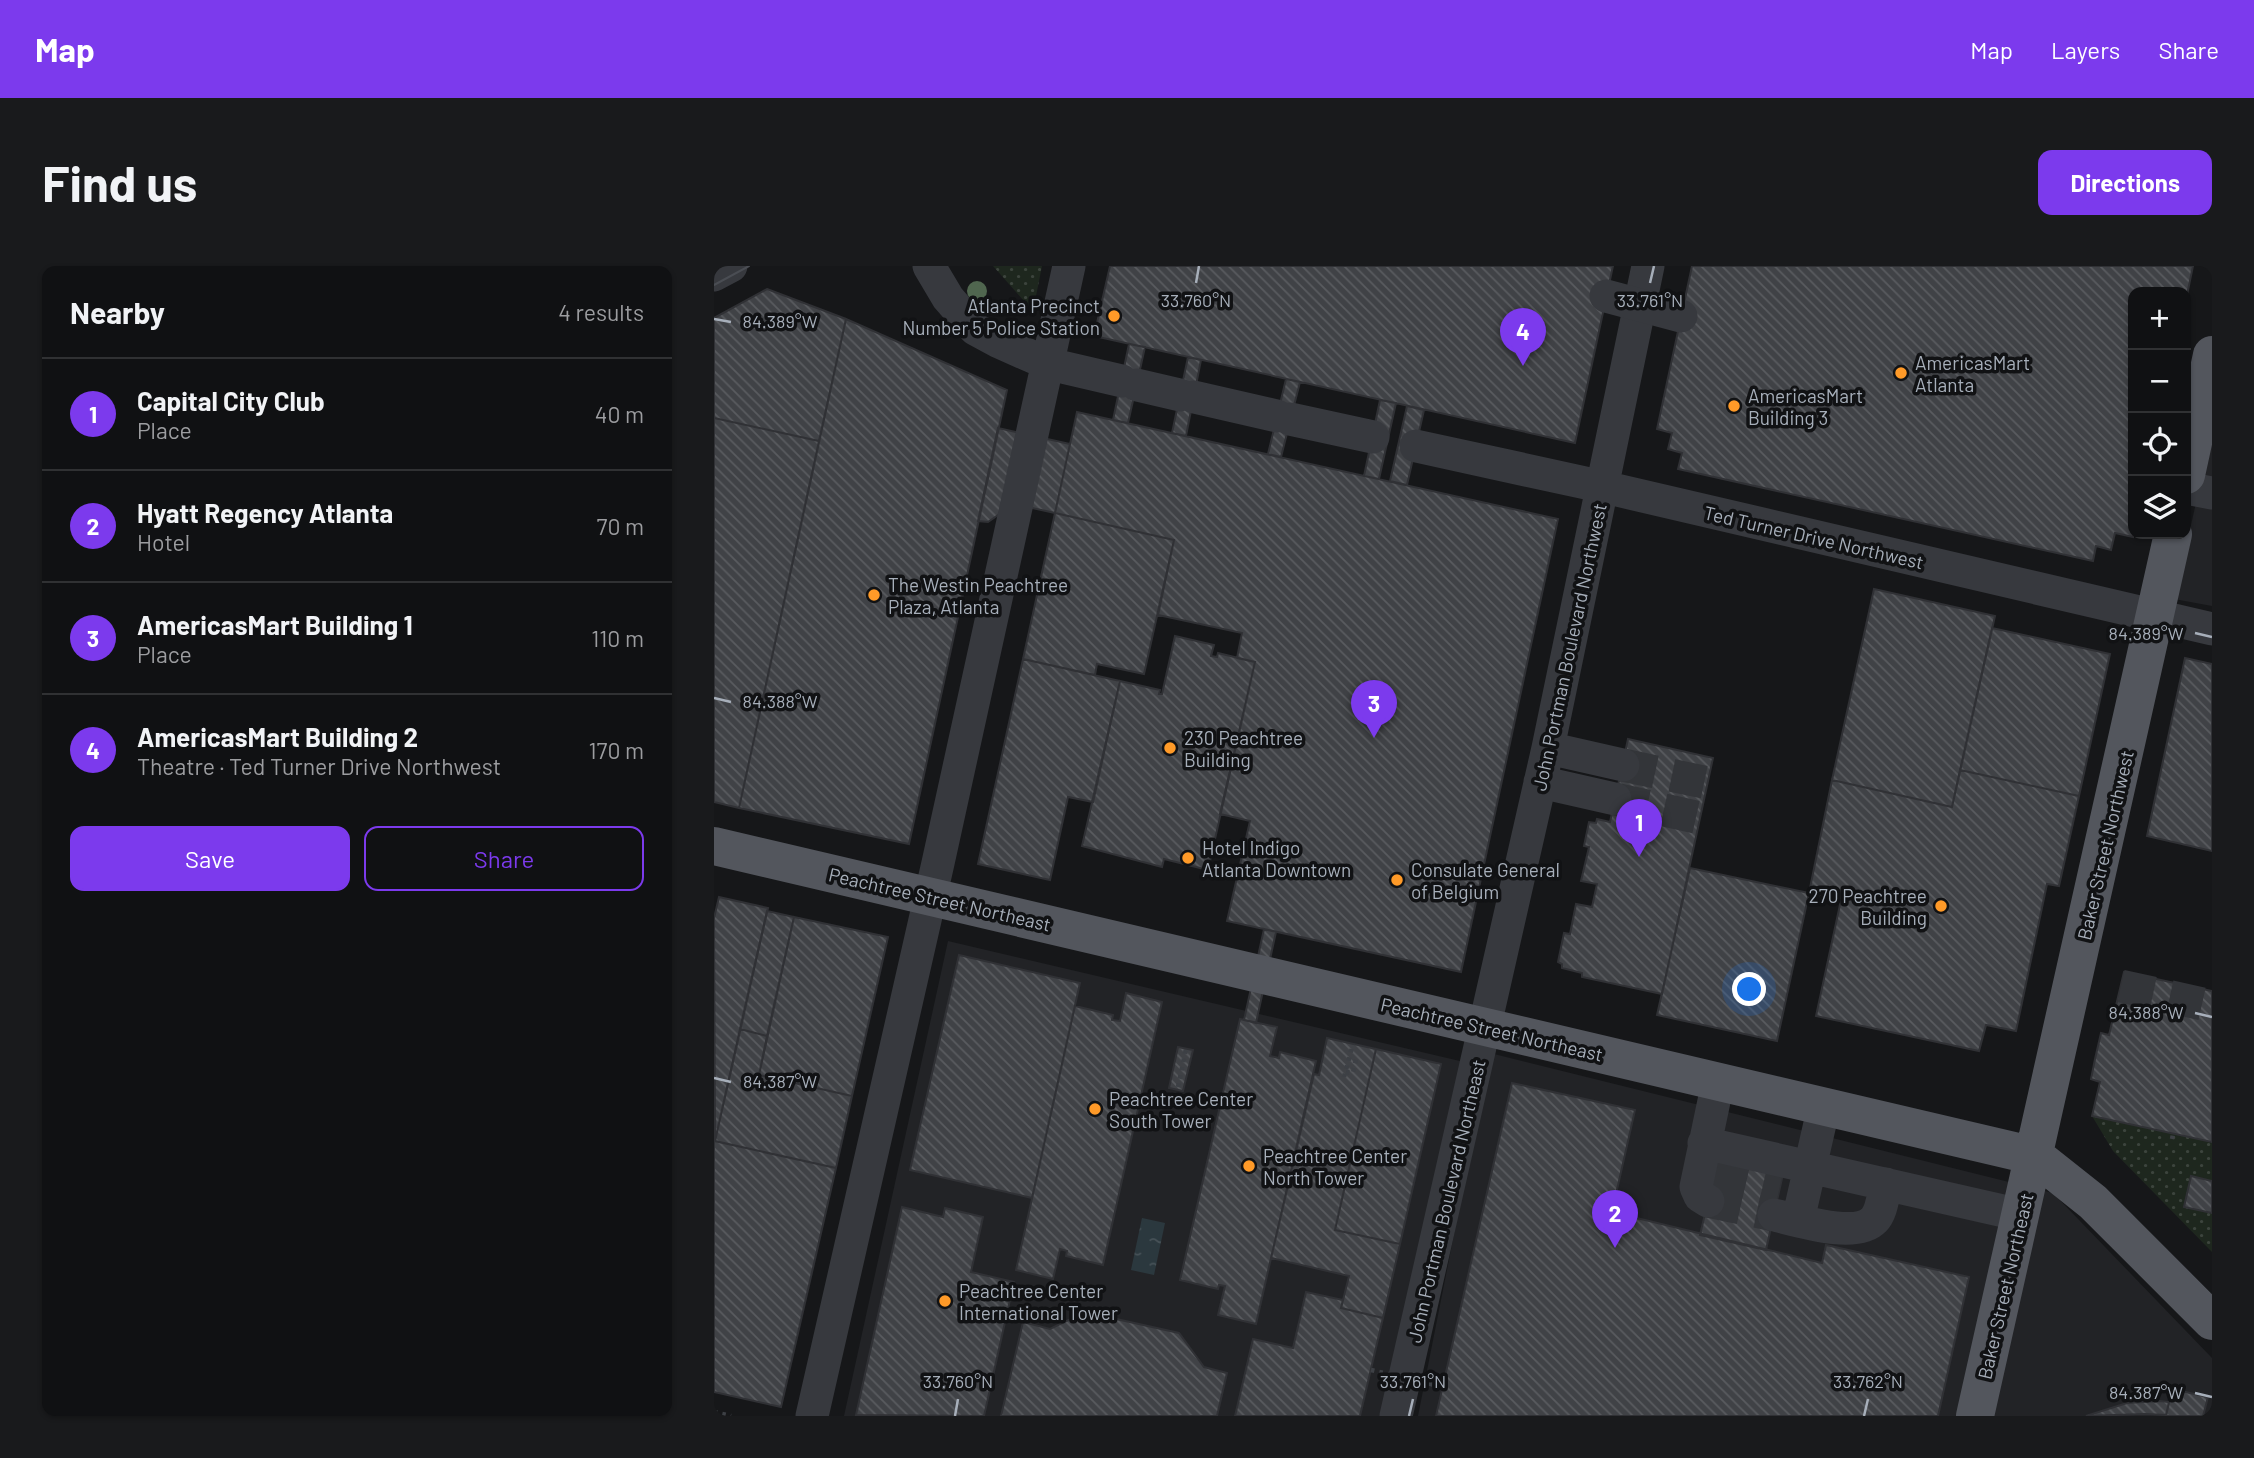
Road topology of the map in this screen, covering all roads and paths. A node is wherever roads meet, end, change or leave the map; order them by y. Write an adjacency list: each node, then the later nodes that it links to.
1 (731, 266): 5 (street)
2 (929, 266): 9 (street, Ted Turner Drive Northwest)
3 (1069, 266): 9 (street)
4 (1648, 266): 11 (street, John Portman Boulevard Northwest)
5 (714, 275)
6 (1606, 296): 7 (street, bridge)
7 (1681, 316)
8 (2212, 355): 10 (main road)
9 (1049, 364): 11 (street, Ted Turner Drive Northwest); 24 (street)
10 (2191, 452)
11 (1604, 487): 15 (street, Ted Turner Drive Northwest); 17 (street, John Portman Boulevard Northwest)
12 (2191, 489): 13 (street)
13 (2212, 493)
14 (2172, 539): 15 (main road, Baker Street Northwest)
15 (2155, 617): 16 (street, Ted Turner Drive Northwest); 32 (main road, Baker Street Northwest)
16 (2212, 629)
17 (1548, 748): 18 (street); 19 (street, John Portman Boulevard Northwest)
18 (1623, 765)
19 (1540, 782): 20 (street); 25 (street, John Portman Boulevard Northwest)
20 (1615, 799)
21 (714, 846): 24 (main road, Peachtree Street Northeast)
22 (1239, 868): 23 (path)
23 (1287, 879)
24 (930, 896): 25 (main road, Peachtree Street Northeast); 41 (street)
25 (1486, 1027): 29 (main road, Peachtree Street Northeast); 42 (street, John Portman Boulevard Northeast)
26 (1353, 1044): 28 (path)
27 (1186, 1049): 30 (path)
28 (1356, 1059)
29 (1718, 1082): 31 (main road, Peachtree Street Northeast); 34 (street)
30 (1178, 1087)
31 (1824, 1106): 32 (main road, Peachtree Street Northeast); 34 (street)
32 (2035, 1156): 35 (main road, Baker Street Northeast); 36 (main road, Peachtree Street Northeast)
33 (1886, 1184): 34 (street); 34 (street); 35 (street)
34 (1793, 1198)
35 (2021, 1215): 43 (main road, Baker Street Northeast)
36 (2212, 1321)
37 (1371, 1370): 38 (path, bridge)
38 (1443, 1387)
39 (714, 1412): 40 (path)
40 (731, 1416)
41 (812, 1416)
42 (1396, 1416)
43 (1975, 1416)

